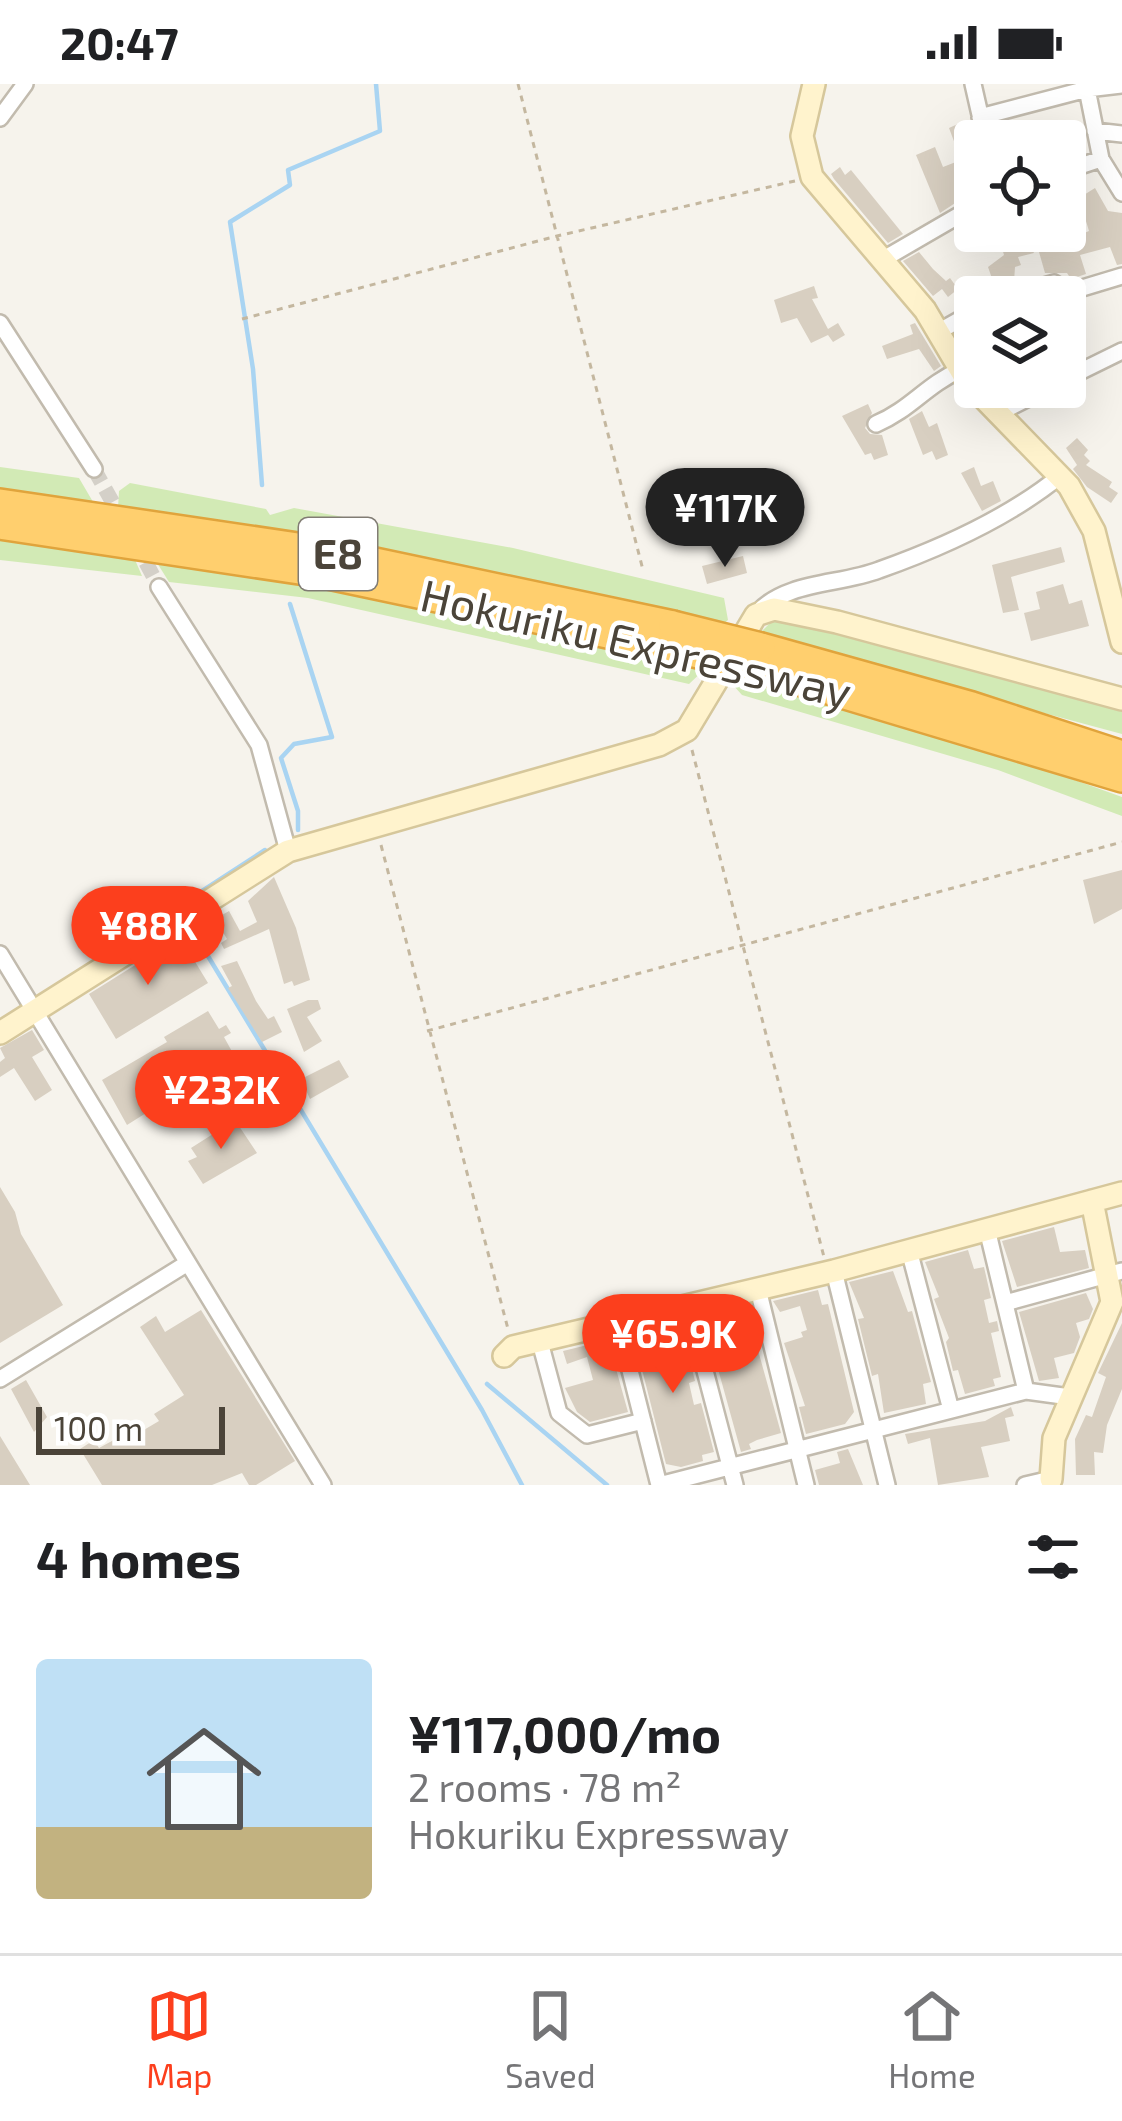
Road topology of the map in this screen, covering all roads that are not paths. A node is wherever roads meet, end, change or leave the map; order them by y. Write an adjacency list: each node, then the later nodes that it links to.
1 (0, 84): 7 (street)
2 (25, 84): 7 (street)
3 (814, 84): 16 (street)
4 (973, 84): 8 (street)
5 (1122, 85): 6 (street)
6 (1086, 87): 8 (street); 10 (street)
7 (5, 112)
8 (980, 117): 9 (street)
9 (981, 120)
10 (1095, 130): 11 (street); 12 (street)
11 (1122, 134)
12 (1101, 159): 13 (street); 14 (street)
13 (1086, 164)
14 (1122, 193)
15 (954, 218): 16 (street)
16 (882, 260): 21 (street)
17 (1122, 276): 18 (street)
18 (1086, 287)
19 (0, 323): 30 (street)
20 (954, 323): 21 (street)
21 (938, 332): 23 (street)
22 (1122, 351): 24 (street)
23 (954, 358)
24 (1086, 369)
25 (954, 373): 29 (street)
26 (993, 408): 28 (street)
27 (1010, 408): 28 (street)
28 (998, 414): 31 (street)
29 (876, 424)
30 (94, 469)
31 (1060, 476): 35 (street); 36 (street)
32 (0, 503): 37 (highway, Hokuriku Expressway / E8)
33 (0, 525): 37 (highway, Hokuriku Expressway / E8)
34 (159, 587): 43 (street)
35 (1117, 597): 38 (street)
36 (756, 614): 40 (street); 43 (street)
37 (671, 636): 39 (highway, Hokuriku Expressway / E8, bridge)
38 (1122, 642)
39 (758, 658): 41 (highway, Hokuriku Expressway / E8); 42 (highway, Hokuriku Expressway / E8)
40 (1122, 699)
41 (1122, 750)
42 (1122, 780)
43 (288, 851): 45 (street)
44 (0, 954): 45 (street)
45 (35, 1012): 46 (street); 51 (street)
46 (0, 1033)
47 (1122, 1193): 48 (street)
48 (1092, 1201): 49 (street); 53 (street)
49 (987, 1229): 50 (street); 55 (street)
50 (909, 1250): 52 (street); 63 (street)
51 (186, 1264): 60 (street); 69 (street)
52 (831, 1271): 54 (street); 65 (street)
53 (1115, 1273): 55 (street); 62 (street)
54 (758, 1289): 56 (street); 66 (street)
55 (1005, 1303): 61 (street)
56 (688, 1306): 57 (street); 67 (street)
57 (618, 1323): 58 (street); 64 (street)
58 (540, 1342): 59 (street); 64 (street)
59 (509, 1351)
60 (0, 1379)
61 (1026, 1390): 62 (street); 63 (street)
62 (1070, 1396): 68 (street)
63 (951, 1410): 65 (street)
64 (643, 1421): 70 (street)
65 (873, 1431): 66 (street); 73 (street)
66 (799, 1450): 67 (street); 72 (street)
67 (730, 1466): 70 (street); 71 (street)
68 (1051, 1482): 74 (street)
69 (323, 1485)
70 (659, 1485)
71 (735, 1485)
72 (806, 1485)
73 (887, 1485)
74 (1025, 1485)

